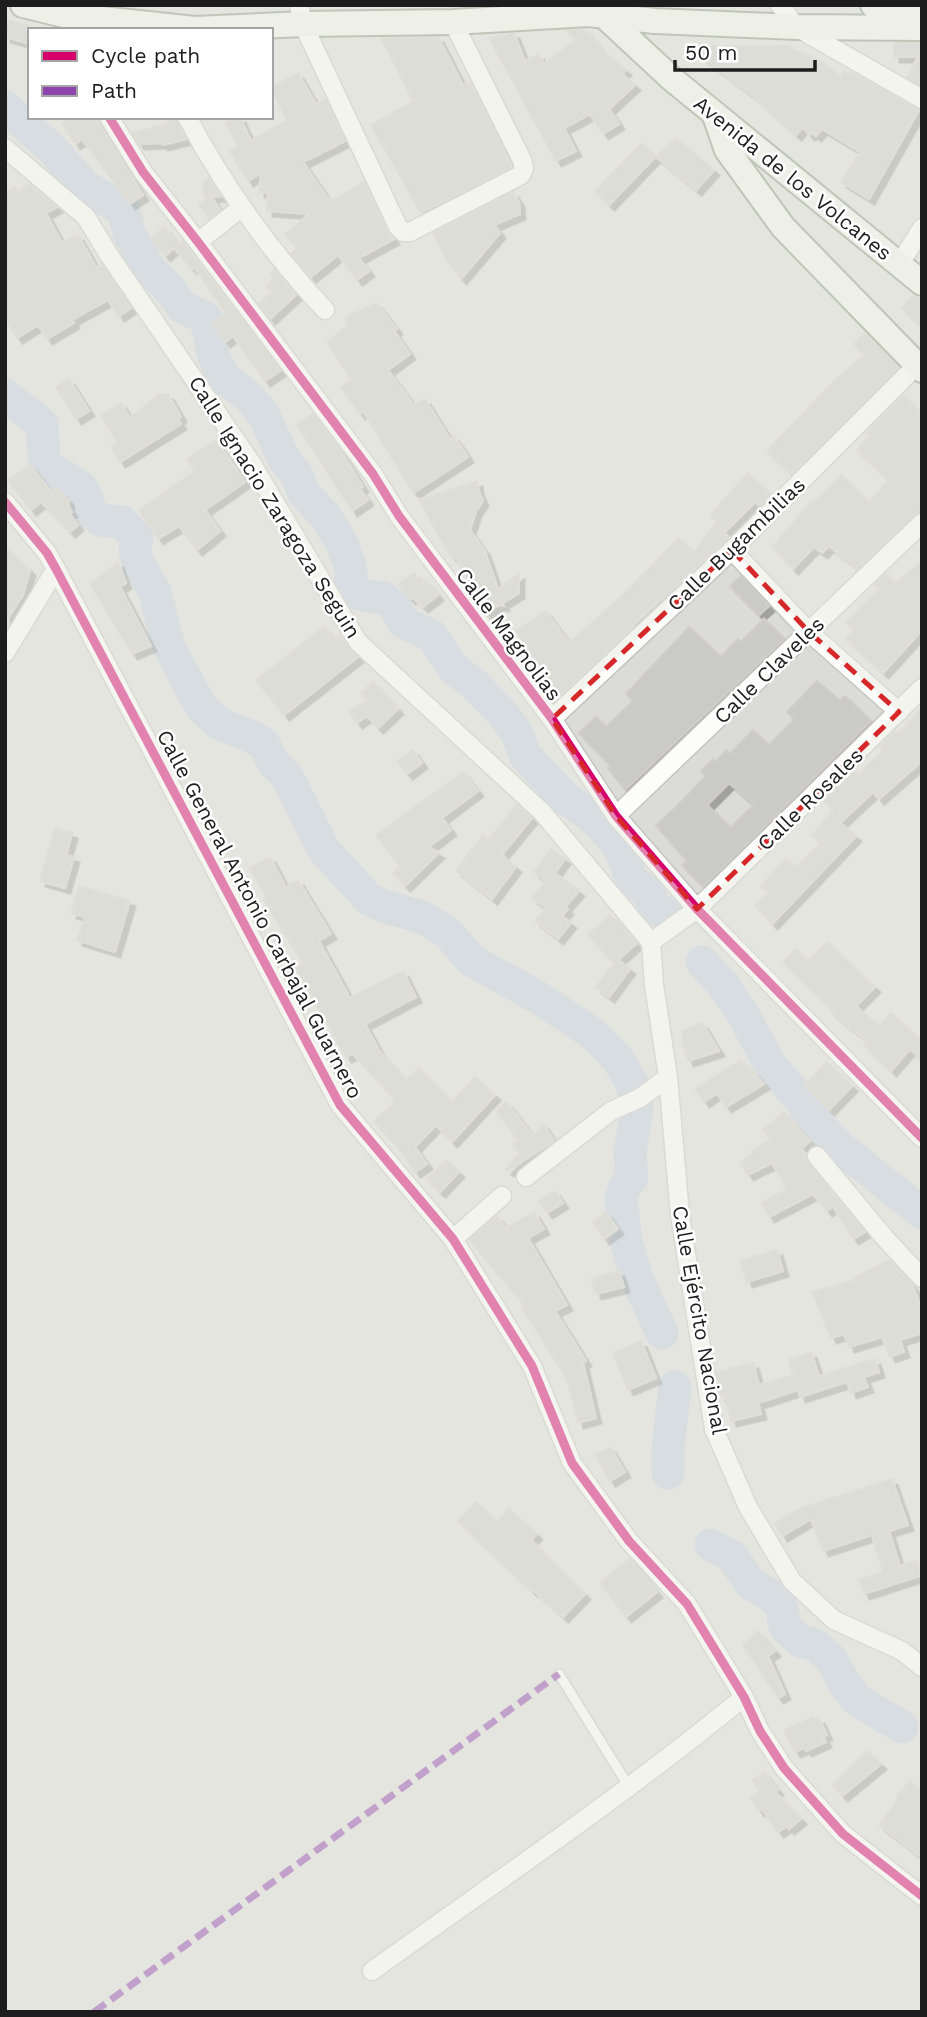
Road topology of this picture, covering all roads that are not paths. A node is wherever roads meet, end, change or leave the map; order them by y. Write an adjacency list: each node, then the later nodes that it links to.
1 (23, 5): 8 (street)
2 (780, 5): 9 (street)
3 (873, 5): 4 (street)
4 (922, 7)
5 (598, 10): 7 (street); 9 (street); 14 (street, Avenida de los Volcanes)
6 (301, 15): 7 (street); 7 (street); 11 (street)
7 (453, 22)
8 (66, 23): 10 (street)
9 (796, 27): 12 (street); 13 (street)
10 (174, 28)
11 (203, 28)
12 (922, 29)
13 (922, 99)
14 (714, 113): 21 (street, Avenida de los Volcanes); 24 (street)
15 (110, 119): 20 (street, Calle Magnolias)
16 (188, 119): 18 (street)
17 (5, 148): 36 (street, Calle Ignacio Zaragoza Seguin)
18 (242, 207): 20 (street); 23 (street)
19 (922, 228): 21 (street)
20 (198, 242): 33 (street, Calle Magnolias)
21 (899, 265): 22 (street, Avenida de los Volcanes)
22 (922, 283)
23 (325, 310)
24 (919, 368): 27 (street, Calle Bugambilias)
25 (5, 502): 28 (street, Calle General Antonio Carbajal Guarnero)
26 (922, 523): 29 (street, Calle Claveles)
27 (732, 550): 29 (street); 33 (street, Calle Bugambilias)
28 (56, 569): 30 (street); 42 (street, Calle General Antonio Carbajal Guarnero)
29 (809, 632): 32 (street); 34 (street, Calle Claveles)
30 (5, 653)
31 (922, 688): 32 (street, Calle Rosales)
32 (899, 712): 35 (street, Calle Rosales)
33 (552, 719): 34 (street, Calle Magnolias)
34 (615, 816): 35 (street, Calle Magnolias)
35 (697, 909): 36 (street); 38 (street, Calle Magnolias)
36 (651, 942): 37 (street, Calle Ejército Nacional)
37 (668, 1077): 40 (street); 44 (street, Calle Ejército Nacional)
38 (922, 1138)
39 (817, 1156): 43 (street)
40 (526, 1177)
41 (502, 1196): 42 (street)
42 (453, 1239): 46 (street, Calle General Antonio Carbajal Guarnero)
43 (922, 1278)
44 (922, 1667)
45 (559, 1674): 47 (lane)
46 (744, 1697): 47 (street); 48 (street, Calle General Antonio Carbajal Guarnero)
47 (629, 1787): 49 (street)
48 (922, 1896)
49 (372, 1970)

